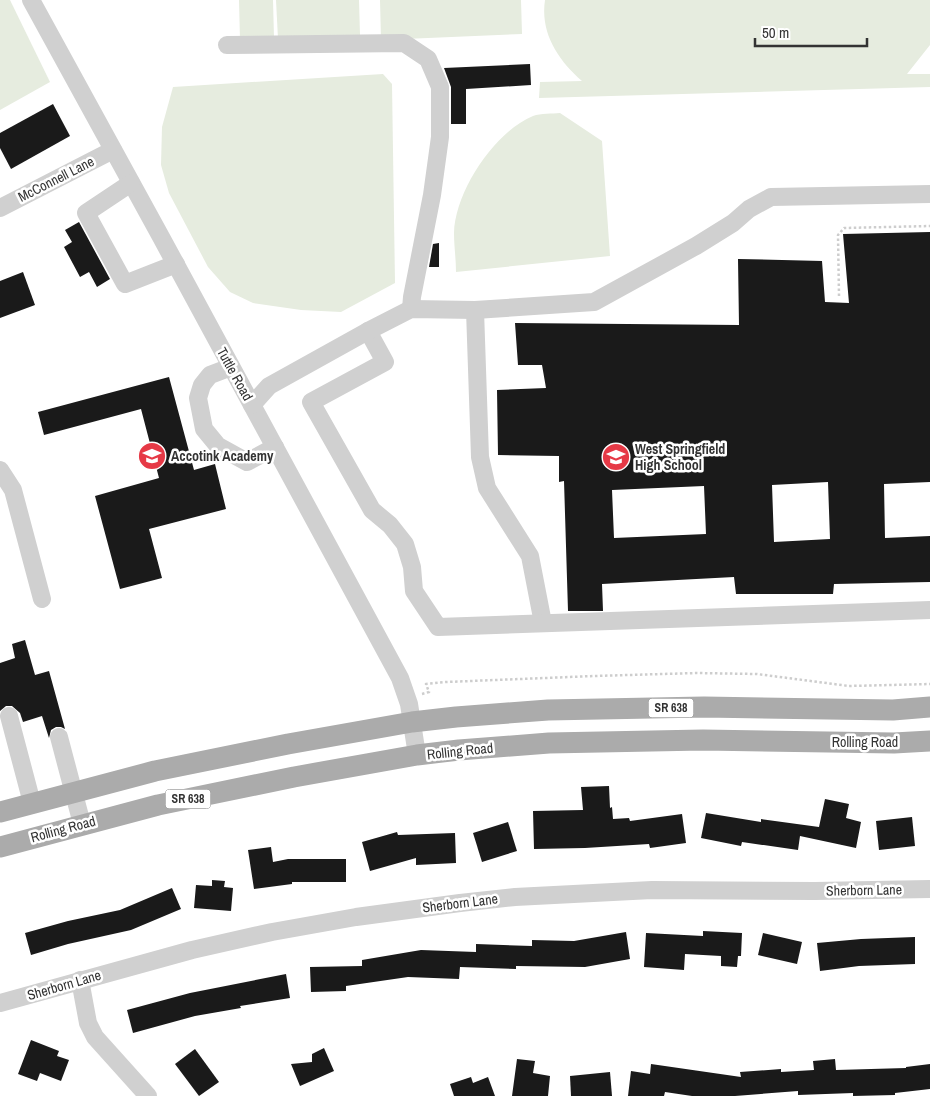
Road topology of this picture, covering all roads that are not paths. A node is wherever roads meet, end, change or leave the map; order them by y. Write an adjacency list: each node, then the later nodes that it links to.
1 (31, 0): 3 (street, Tuttle Road)
2 (227, 45): 8 (street)
3 (113, 150): 4 (street, Tuttle Road); 6 (street, McConnell Lane)
4 (131, 183): 7 (street, Tuttle Road); 7 (street)
5 (930, 194): 9 (street)
6 (0, 208)
7 (176, 264): 11 (street, Tuttle Road)
8 (411, 309): 9 (street); 10 (street)
9 (475, 310): 17 (street)
10 (368, 331): 12 (street); 17 (street)
11 (231, 367): 12 (street, Tuttle Road); 13 (street)
12 (252, 404): 13 (street, Tuttle Road)
13 (275, 447): 20 (street, Tuttle Road)
14 (0, 470): 15 (street)
15 (42, 598)
16 (930, 610): 17 (street)
17 (551, 623)
18 (930, 708): 20 (main road, SR 638)
19 (9, 716): 25 (street)
20 (412, 722): 23 (street, Tuttle Road); 24 (main road, SR 638)
21 (59, 737): 24 (street)
22 (930, 741): 23 (main road, Rolling Road / SR 638)
23 (417, 755): 27 (main road, Rolling Road / SR 638)
24 (74, 792): 25 (main road, SR 638); 27 (street)
25 (32, 803): 26 (main road, SR 638)
26 (0, 812)
27 (82, 824): 28 (main road, Rolling Road / SR 638)
28 (0, 846)
29 (930, 889): 30 (street, Sherborn Lane)
30 (80, 980): 31 (street, Sherborn Lane); 32 (street)
31 (0, 1003)
32 (148, 1096)

